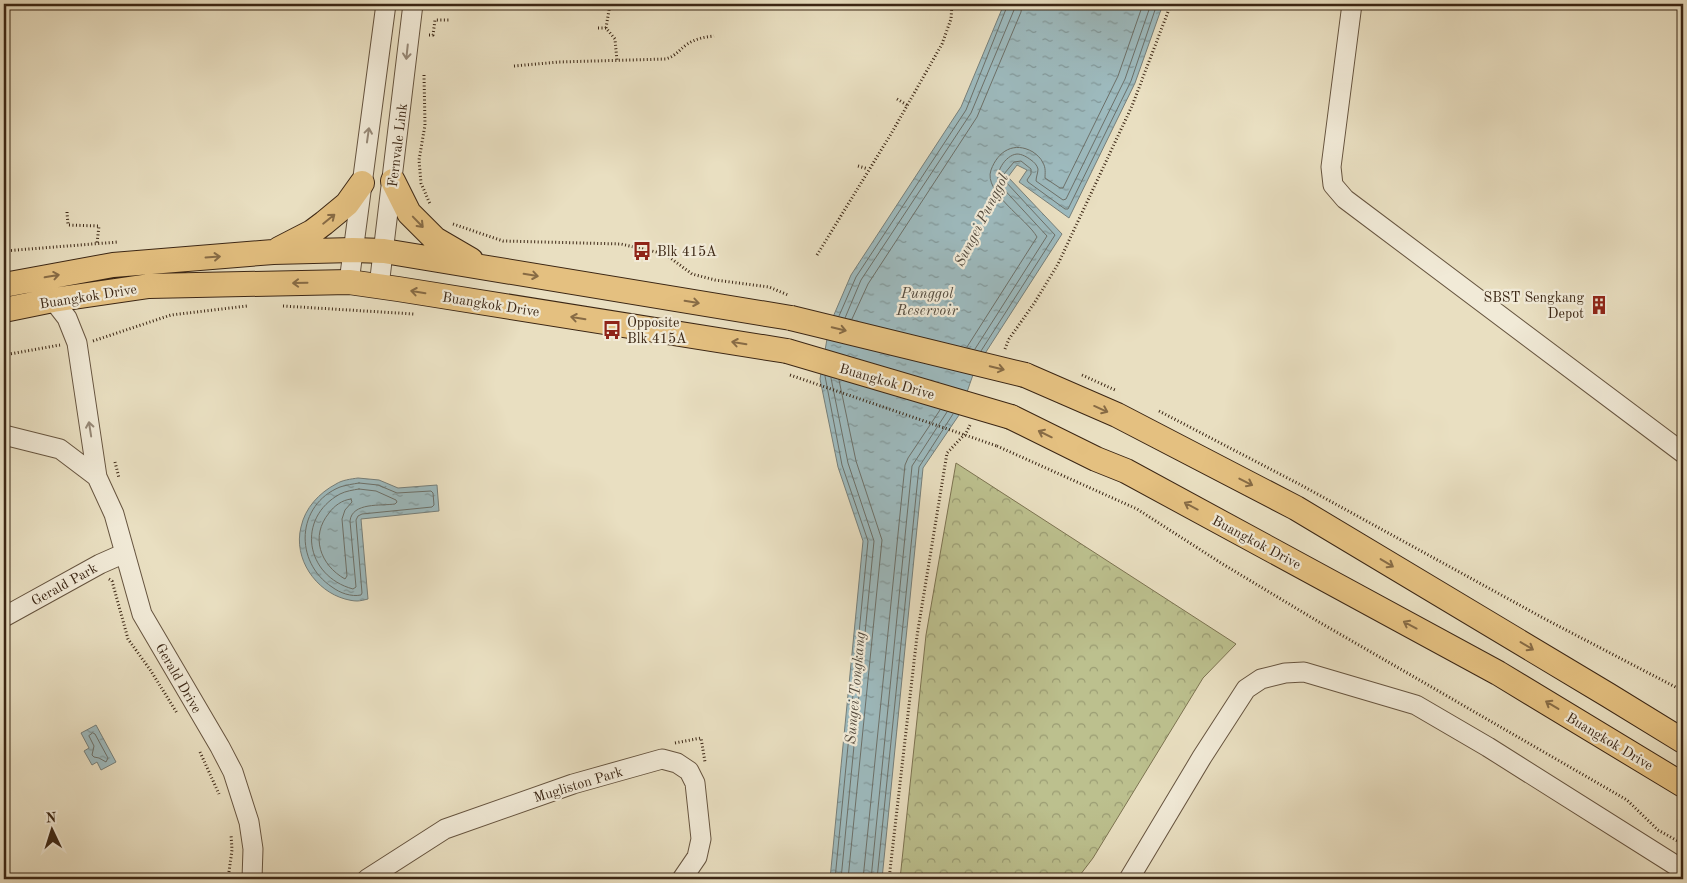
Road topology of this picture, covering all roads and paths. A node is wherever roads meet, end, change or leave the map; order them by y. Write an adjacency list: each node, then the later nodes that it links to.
1 (386, 4): 21 (street, one-way to 1)
2 (413, 4): 20 (street, Fernvale Link, one-way to 20)
3 (610, 4): 9 (path)
4 (952, 4): 17 (path)
5 (1352, 4): 47 (street)
6 (430, 16): 10 (path)
7 (449, 20): 10 (path)
8 (598, 28): 9 (path)
9 (606, 28): 13 (path)
10 (429, 35): 12 (path)
11 (714, 36): 13 (path)
12 (428, 43)
13 (617, 60): 14 (path)
14 (514, 66)
15 (424, 67): 22 (path)
16 (897, 99): 17 (path)
17 (907, 106): 19 (path)
18 (858, 166): 19 (path)
19 (868, 169): 29 (path)
20 (393, 181): 27 (street, Fernvale Link); 30 (main road, one-way to 30)
21 (362, 183): 26 (street); 28 (main road, one-way to 21)
22 (433, 209)
23 (67, 212): 25 (path)
24 (452, 224): 37 (path)
25 (97, 243)
26 (353, 250): 27 (main road, Buangkok Drive); 28 (main road, Buangkok Drive); 31 (street)
27 (384, 251): 30 (main road, Buangkok Drive); 33 (street, Fernvale Link)
28 (273, 252): 32 (main road, Buangkok Drive, one-way to 28)
29 (817, 255)
30 (483, 267): 37 (main road, Buangkok Drive, one-way to 37)
31 (349, 282): 33 (main road, Buangkok Drive); 34 (main road, Buangkok Drive, one-way to 34)
32 (4, 285)
33 (379, 286): 55 (main road, Buangkok Drive, one-way to 33, bridge)
34 (53, 300): 38 (main road, Buangkok Drive); 40 (street, Gerald Drive)
35 (255, 305): 40 (path)
36 (274, 305): 39 (path)
37 (791, 307): 54 (main road, Buangkok Drive, one-way to 54, bridge)
38 (4, 310)
39 (414, 314)
40 (87, 344): 41 (path); 49 (street, Gerald Drive, one-way to 40)
41 (4, 355)
42 (1074, 372): 44 (path)
43 (788, 375): 56 (path, bridge)
44 (1118, 391)
45 (1152, 408): 53 (path)
46 (4, 435): 49 (street, Gerald Drive)
47 (1683, 453)
48 (114, 458): 50 (path)
49 (97, 477): 51 (street, Gerald Drive)
50 (121, 485)
51 (124, 553): 52 (street, Gerald Park); 58 (street, Gerald Drive)
52 (4, 617)
53 (1683, 691)
54 (1683, 741)
55 (1683, 785)
56 (1683, 844)
57 (1683, 870): 61 (street)
58 (252, 879)
59 (367, 879): 60 (street, Mugliston Park)
60 (682, 879)
61 (1129, 879)

